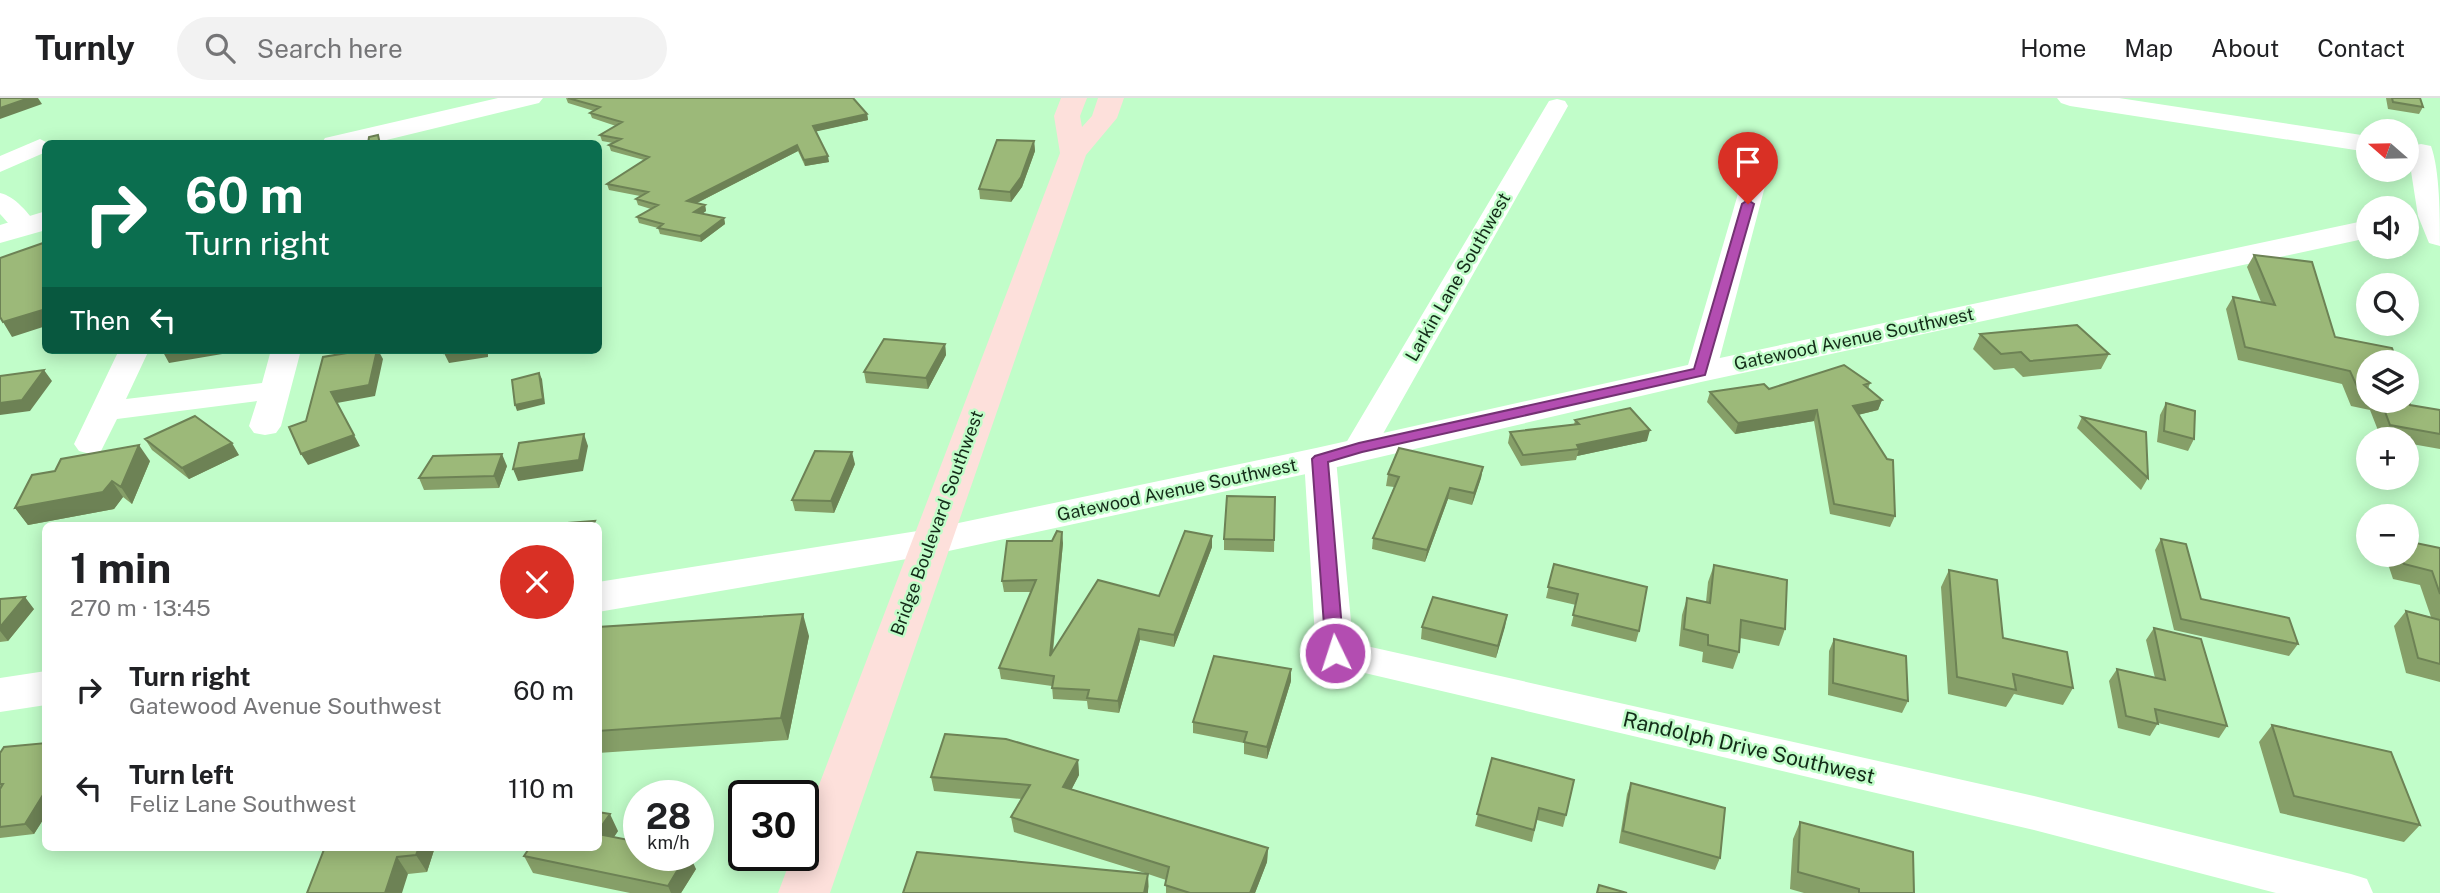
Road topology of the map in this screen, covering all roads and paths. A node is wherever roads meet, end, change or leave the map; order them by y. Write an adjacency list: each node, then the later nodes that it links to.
1 (530, 98): 6 (street)
2 (1074, 98): 9 (main road, Bridge Boulevard Southwest)
3 (1111, 98): 9 (main road, Bridge Boulevard Southwest)
4 (2070, 98): 7 (street)
5 (1557, 106): 24 (street, Larkin Lane Southwest)
6 (351, 140)
7 (2356, 142)
8 (40, 146): 12 (street)
9 (1073, 153): 26 (main road, Bridge Boulevard Southwest)
10 (2423, 153): 14 (street)
11 (1761, 156): 19 (street)
12 (0, 165)
13 (0, 200): 15 (street)
14 (2426, 224)
15 (23, 227)
16 (2356, 232): 19 (street, Gatewood Avenue Southwest)
17 (132, 354): 21 (street)
18 (285, 354): 20 (street)
19 (1700, 372): 24 (street, Gatewood Avenue Southwest)
20 (275, 390): 21 (street); 22 (street)
21 (106, 411): 23 (street)
22 (265, 426)
23 (90, 444)
24 (1359, 448): 25 (street, Gatewood Avenue Southwest)
25 (1320, 459): 26 (street, Gatewood Avenue Southwest); 31 (street, Randolph Drive Southwest)
26 (930, 542): 27 (street, Gatewood Avenue Southwest); 30 (main road, Bridge Boulevard Southwest)
27 (602, 596)
28 (42, 689): 29 (street)
29 (0, 695)
30 (804, 893)
31 (2351, 893)

